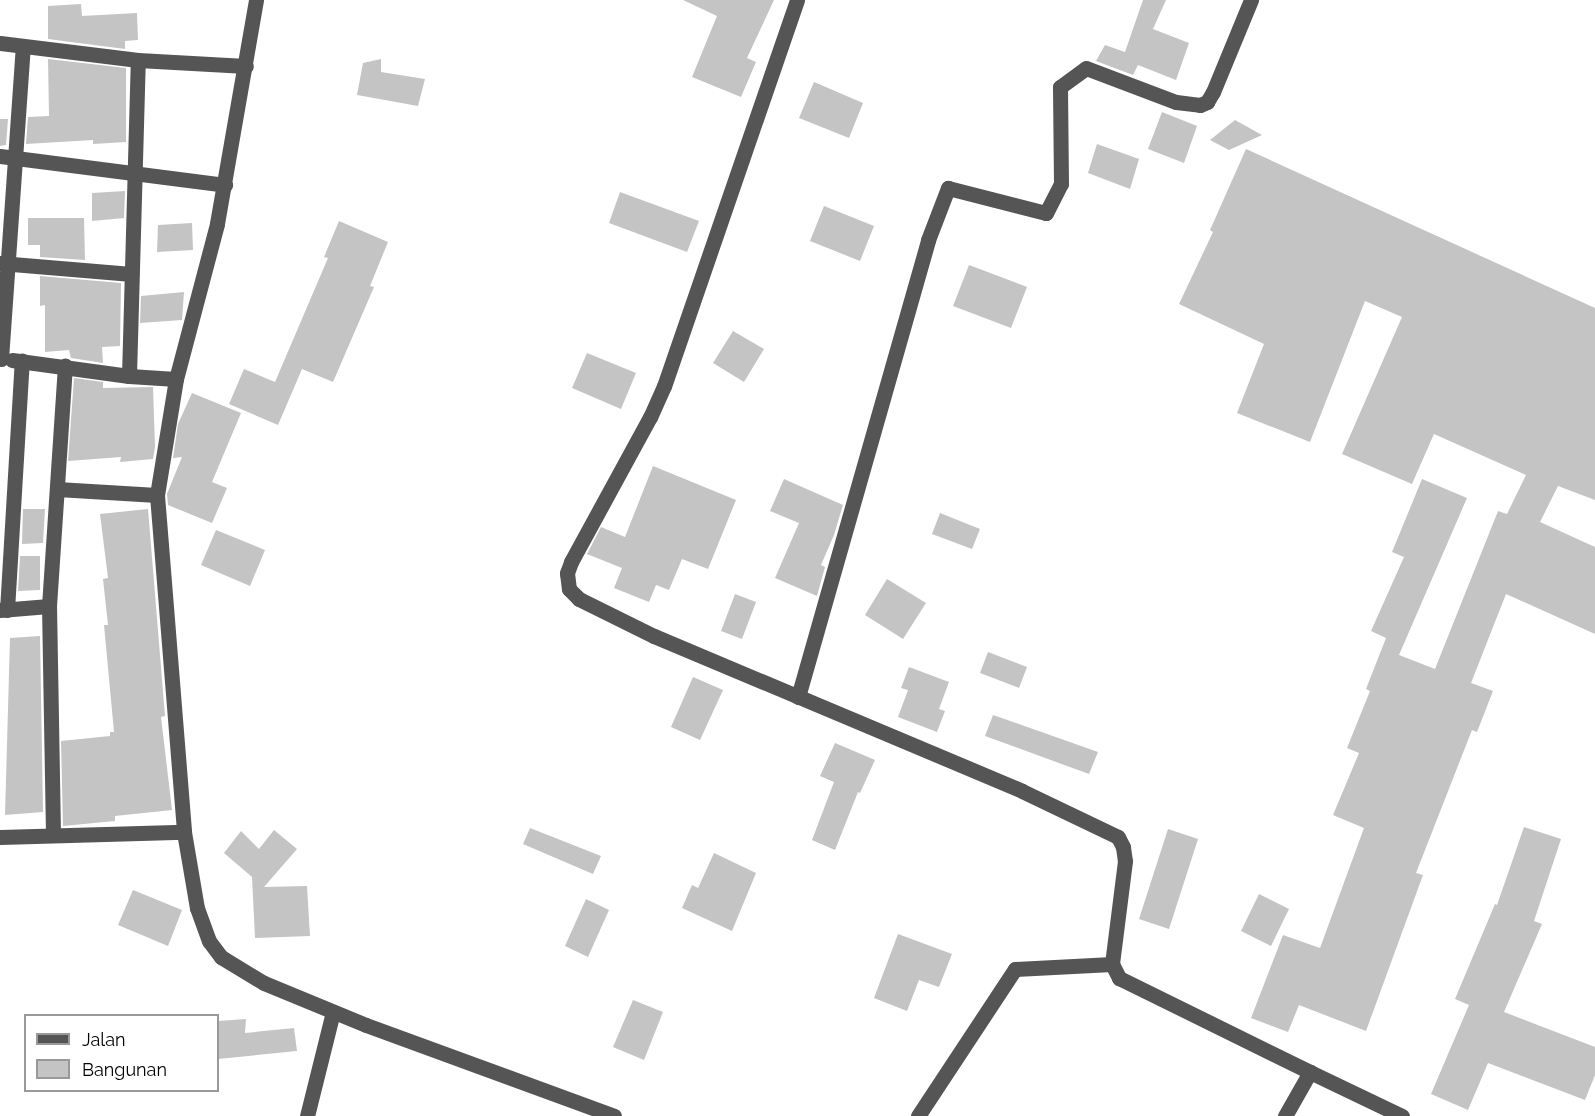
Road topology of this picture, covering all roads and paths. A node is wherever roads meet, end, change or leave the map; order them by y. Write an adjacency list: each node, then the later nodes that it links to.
1 (256, 0): 7 (street)
2 (797, 0): 22 (street)
3 (1251, 0): 22 (street)
4 (0, 43): 5 (street)
5 (23, 47): 6 (street); 8 (street)
6 (138, 60): 7 (street); 9 (street)
7 (246, 66): 10 (street)
8 (8, 158): 9 (street); 11 (street)
9 (135, 173): 10 (street); 12 (street)
10 (225, 184): 17 (street)
11 (4, 264): 12 (street); 13 (street)
12 (132, 274): 16 (street)
13 (1, 359): 14 (street)
14 (22, 360): 15 (street); 21 (street)
15 (65, 366): 16 (street); 18 (street)
16 (129, 376): 17 (street)
17 (176, 379): 19 (street)
18 (57, 489): 19 (street); 20 (street)
19 (157, 495): 23 (street)
20 (50, 606): 21 (street); 24 (street)
21 (4, 610)
22 (798, 697): 26 (street)
23 (183, 831): 24 (street); 27 (street)
24 (53, 834): 25 (street)
25 (0, 837)
26 (1112, 964): 28 (street); 31 (street)
27 (333, 1012): 29 (street); 30 (street)
28 (1310, 1072): 32 (street); 33 (street)
29 (306, 1116)
30 (614, 1116)
31 (918, 1116)
32 (1285, 1116)
33 (1402, 1116)

